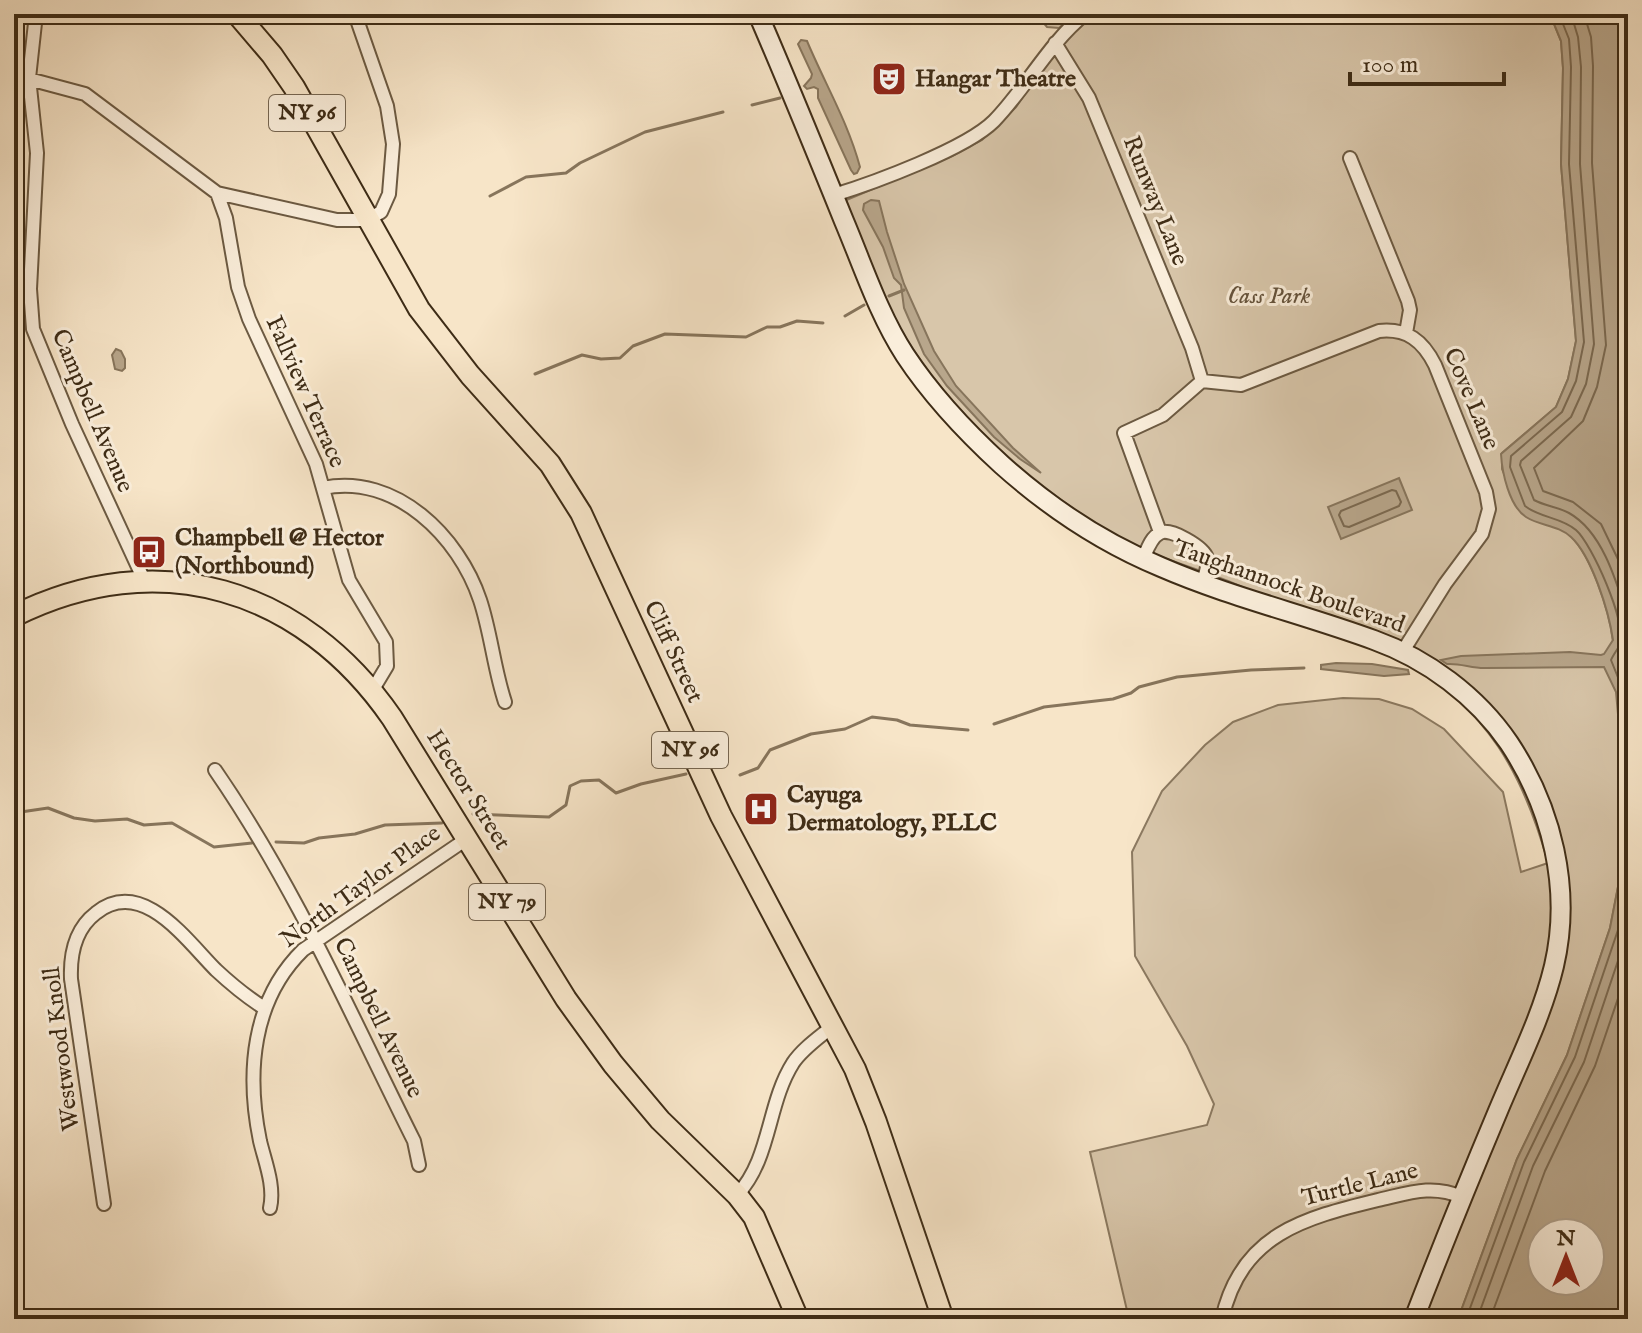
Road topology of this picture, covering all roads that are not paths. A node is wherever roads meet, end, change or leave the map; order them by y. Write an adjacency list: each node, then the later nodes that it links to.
1 (36, 14): 8 (street, Campbell Avenue)
2 (237, 14): 12 (main road, NY 96)
3 (355, 14): 12 (street)
4 (758, 14): 11 (main road, Taughannock Boulevard)
5 (1085, 14): 6 (street)
6 (1055, 43): 11 (street); 14 (street, Runway Lane)
7 (14, 75): 8 (street)
8 (29, 78): 10 (street); 18 (street, Campbell Avenue)
9 (1350, 158): 13 (street)
10 (217, 193): 12 (street); 15 (street, Fallview Terrace)
11 (834, 195): 17 (main road, Taughannock Boulevard)
12 (367, 220): 28 (main road, Cliff Street / NY 96)
13 (1406, 333): 14 (street); 21 (street, Cove Lane)
14 (1202, 381): 16 (street)
15 (323, 488): 22 (street, Fallview Terrace); 23 (street)
16 (1160, 532): 17 (street); 19 (street)
17 (1143, 559): 19 (main road, Taughannock Boulevard)
18 (144, 580): 20 (main road, Hector Street / NY 79); 22 (main road, Hector Street / NY 79)
19 (1202, 583): 21 (main road, Taughannock Boulevard)
20 (14, 616)
21 (1403, 651): 31 (main road, Taughannock Boulevard)
22 (372, 691): 25 (main road, Hector Street / NY 79)
23 (505, 702)
24 (215, 770): 26 (street, Campbell Avenue)
25 (468, 838): 26 (street, North Taylor Place); 30 (main road, Hector Street / NY 79)
26 (316, 941): 27 (street, North Taylor Place); 29 (street, Campbell Avenue)
27 (264, 1008): 32 (street, Westwood Knoll); 33 (street, North Taylor Place)
28 (834, 1025): 30 (street); 35 (main road, Cliff Street / NY 96)
29 (419, 1165)
30 (737, 1195): 34 (main road, Hector Street / NY 79)
31 (1462, 1197): 36 (street, Turtle Lane); 37 (main road, Taughannock Boulevard)
32 (104, 1204)
33 (270, 1208)
34 (798, 1319)
35 (943, 1319)
36 (1222, 1319)
37 (1414, 1319)

